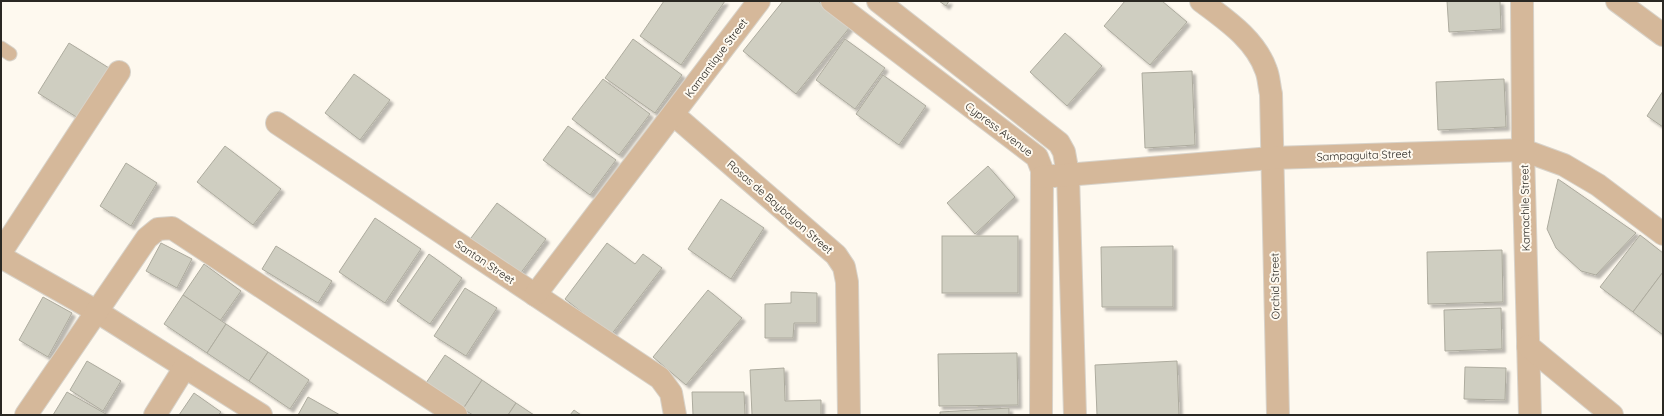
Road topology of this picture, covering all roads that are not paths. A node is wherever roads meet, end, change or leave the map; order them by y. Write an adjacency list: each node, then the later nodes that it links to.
1 (759, 1): 9 (street, Kamantique Street)
2 (832, 1): 14 (street, Cypress Avenue)
3 (878, 1): 13 (street)
4 (1201, 1): 12 (street, Orchid Street)
5 (1522, 1): 11 (street, Kamachile Street)
6 (1617, 1): 7 (street)
7 (1663, 35)
8 (119, 72): 16 (street)
9 (674, 114): 18 (street, Kamantique Street); 27 (street, Rosas de Baybayon Street)
10 (277, 123): 18 (street, Santan Street)
11 (1523, 150): 12 (street, Sampaguita Street); 15 (street, Sampaguita Street); 20 (street, Kamachile Street)
12 (1272, 158): 13 (street, Sampaguita Street); 30 (street, Orchid Street)
13 (1068, 174): 14 (street, Sampaguita Street); 29 (street)
14 (1042, 177): 28 (street, Cypress Avenue)
15 (1663, 234)
16 (1, 252)
17 (1, 257): 19 (street)
18 (535, 295): 26 (street, Santan Street)
19 (96, 311): 21 (street); 22 (street); 25 (street)
20 (1528, 346): 31 (street, Kamachile Street); 32 (street)
21 (185, 367): 23 (street); 24 (street)
22 (26, 415)
23 (155, 415)
24 (261, 415)
25 (456, 415)
26 (675, 415)
27 (849, 415)
28 (1041, 415)
29 (1075, 415)
30 (1278, 415)
31 (1530, 415)
32 (1612, 415)

